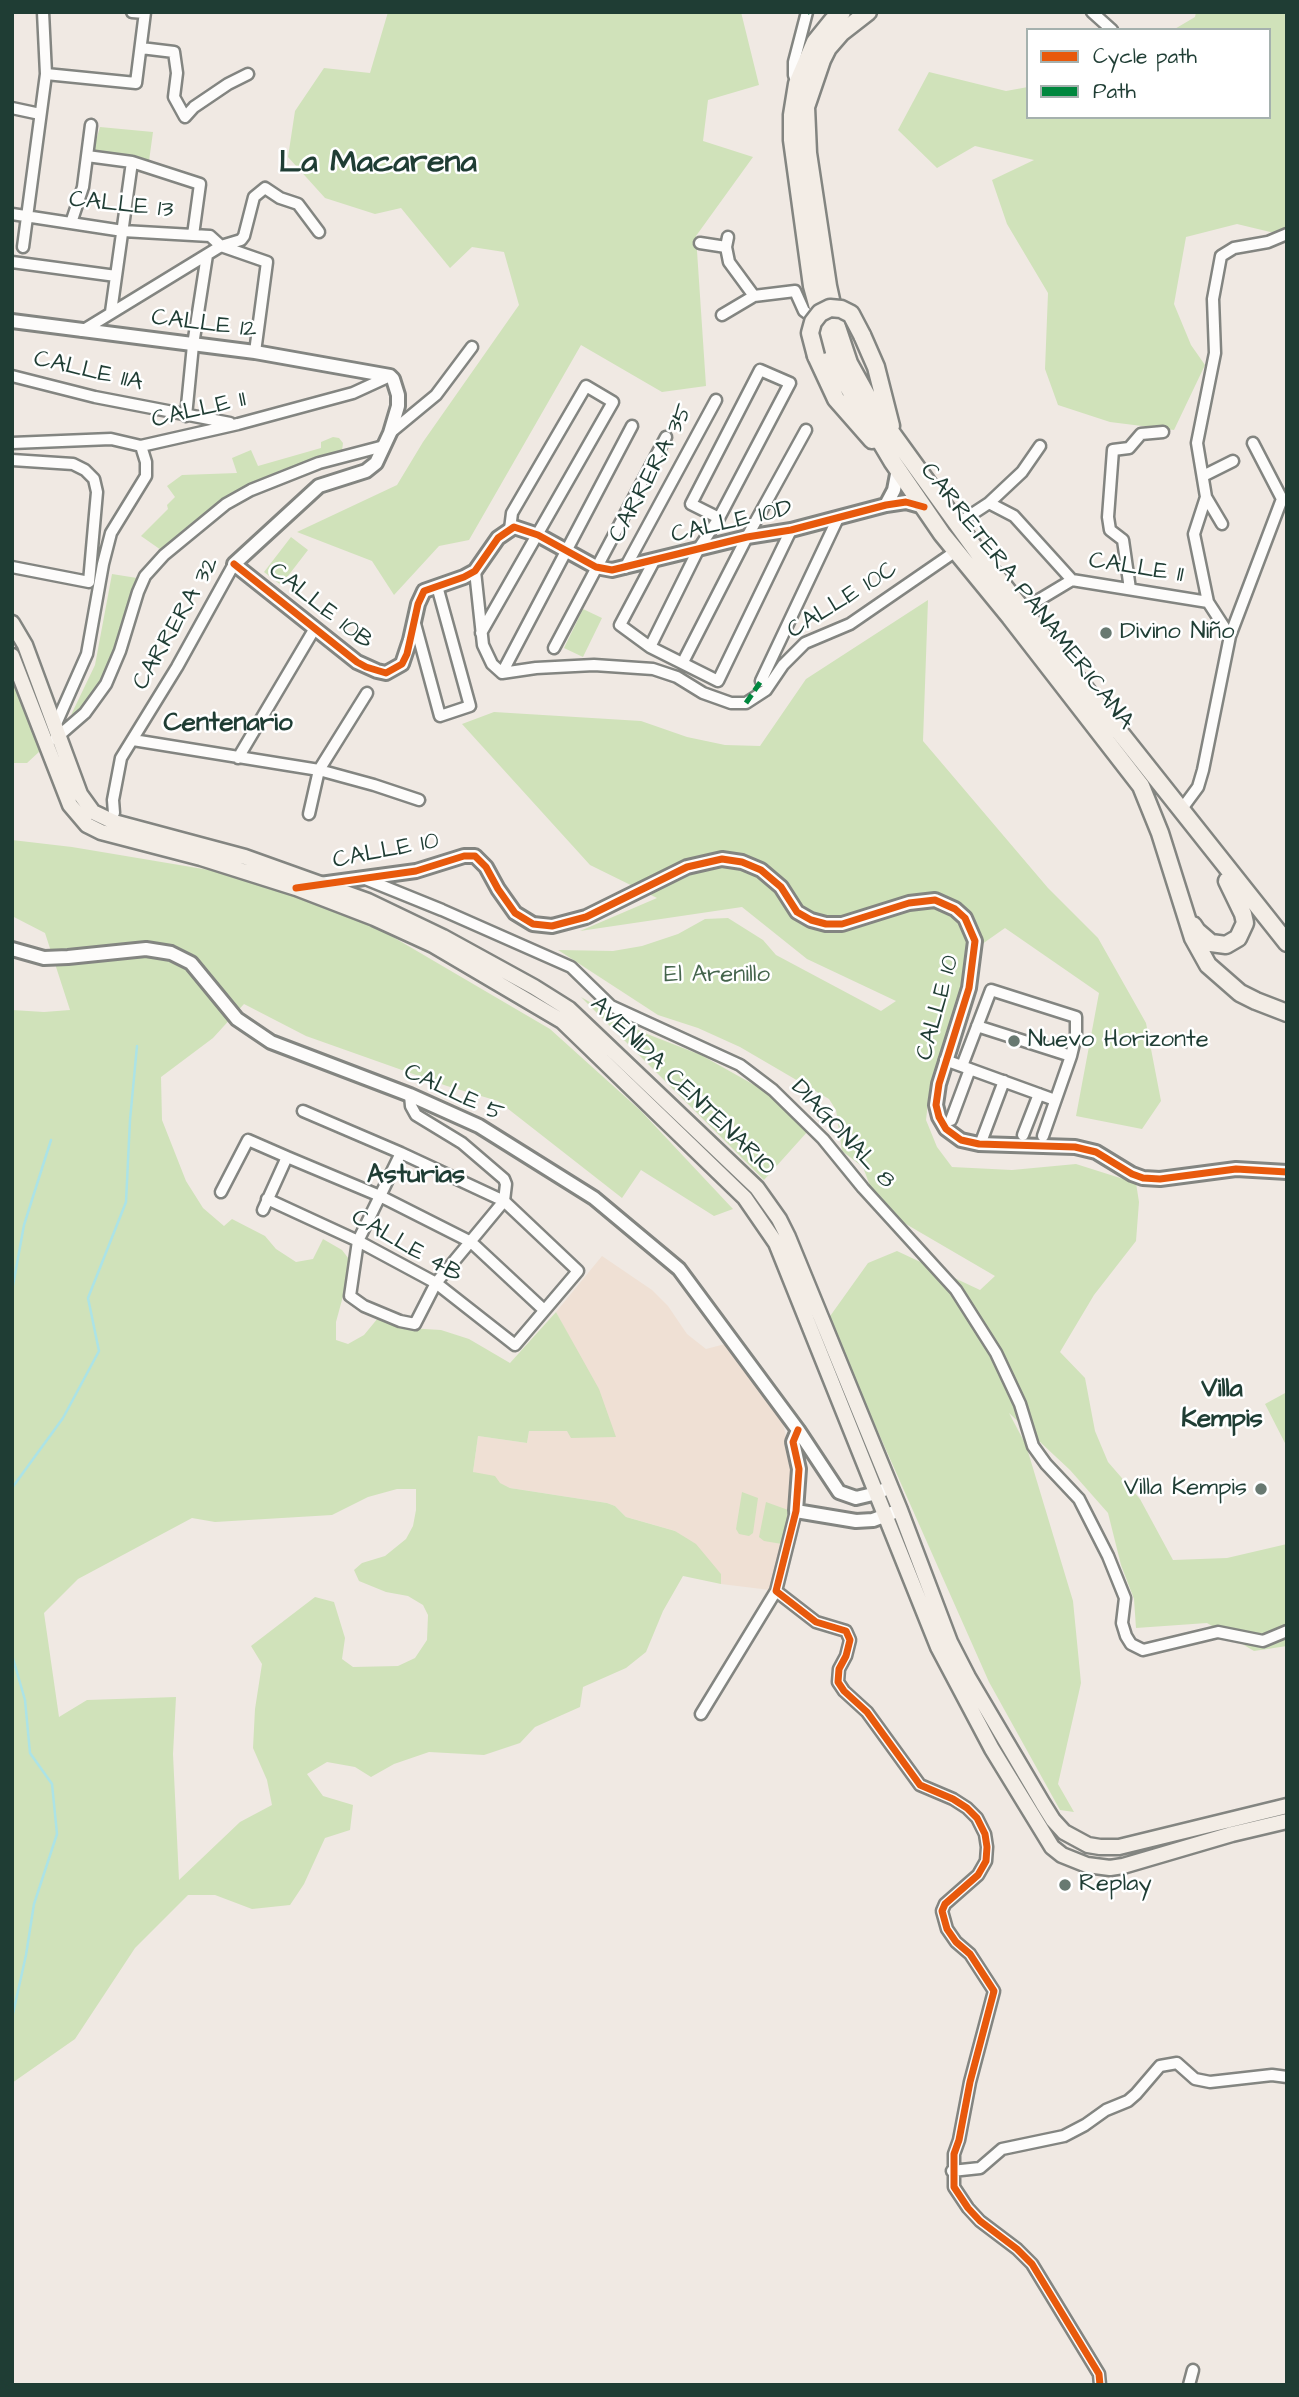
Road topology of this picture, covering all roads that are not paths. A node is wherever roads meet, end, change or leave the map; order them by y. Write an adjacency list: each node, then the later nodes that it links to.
1 (43, 12): 10 (street)
2 (132, 12): 6 (street)
3 (842, 12): 12 (highway, CARRETERA PANAMERICANA)
4 (868, 12): 50 (highway, CARRETERA PANAMERICANA)
5 (1092, 12): 8 (street)
6 (145, 13): 9 (street)
7 (807, 13): 12 (street)
8 (1110, 28)
9 (141, 48): 10 (street); 11 (street)
10 (46, 74): 14 (street)
11 (248, 74)
12 (797, 84): 35 (highway, CARRETERA PANAMERICANA)
13 (12, 108): 14 (street)
14 (40, 114): 19 (street)
15 (91, 125): 16 (street)
16 (87, 156): 17 (street); 20 (street)
17 (132, 162): 21 (street); 24 (street)
18 (12, 214): 19 (street, CALLE 13)
19 (28, 216): 20 (street, CALLE 13); 27 (street)
20 (71, 223): 21 (street, CALLE 13)
21 (123, 230): 24 (street, CALLE 13); 30 (street)
22 (319, 232): 26 (street)
23 (1287, 234): 60 (street)
24 (193, 235): 26 (street, CALLE 13)
25 (700, 243): 31 (street)
26 (221, 246): 28 (street); 39 (street, CALLE 13)
27 (23, 247)
28 (207, 255): 32 (street); 37 (street)
29 (12, 262): 30 (street)
30 (116, 276): 32 (street)
31 (754, 296): 33 (street); 35 (street)
32 (111, 312): 36 (street)
33 (722, 315)
34 (12, 321): 36 (street, CALLE 12)
35 (822, 323): 59 (highway, CARRETERA PANAMERICANA)
36 (81, 331): 37 (street, CALLE 12)
37 (192, 345): 39 (street, CALLE 12); 45 (street)
38 (472, 347): 52 (street)
39 (255, 352): 40 (street, CALLE 12)
40 (361, 371): 42 (street, CALLE 12); 43 (street)
41 (12, 376): 45 (street, CALLE 11A)
42 (390, 376): 43 (street, CALLE 11); 52 (street)
43 (353, 393): 46 (street, CALLE 11)
44 (716, 400): 80 (street, CARRERA 35)
45 (186, 416): 46 (street, CALLE 11A)
46 (238, 424): 55 (street, CALLE 11)
47 (632, 426): 74 (street)
48 (806, 430): 72 (street)
49 (1163, 432): 84 (street)
50 (893, 435): 59 (highway, bridge); 67 (highway, CARRETERA PANAMERICANA)
51 (666, 438): 78 (street)
52 (387, 439): 77 (street, CARRERA 32); 99 (street)
53 (12, 443): 55 (street, CALLE 11)
54 (1253, 443): 91 (street)
55 (141, 446): 99 (street)
56 (1040, 446): 62 (street)
57 (12, 460): 79 (street)
58 (1233, 461): 60 (street)
59 (895, 465): 63 (street); 64 (highway, CARRETERA PANAMERICANA)
60 (1202, 476): 61 (street)
61 (1206, 498): 68 (street); 85 (street)
62 (989, 503): 67 (street); 82 (street)
63 (886, 505): 64 (street, CALLE 10D); 66 (street, CALLE 10D)
64 (924, 507): 75 (highway, CARRETERA PANAMERICANA)
65 (719, 518): 65 (street); 73 (street)
66 (838, 518): 70 (street, CALLE 10D); 97 (street)
67 (957, 524): 86 (highway, CARRETERA PANAMERICANA)
68 (1222, 524)
69 (512, 528): 71 (street, CALLE 10D); 71 (street); 81 (street)
70 (791, 530): 72 (street, CALLE 10D); 95 (street)
71 (538, 535): 74 (street, CALLE 10D); 90 (street)
72 (747, 537): 73 (street, CALLE 10D); 95 (street)
73 (699, 548): 76 (street, CALLE 10D); 92 (street)
74 (566, 550): 78 (street, CALLE 10D); 96 (street)
75 (956, 551): 96 (street, CALLE 10C); 113 (highway, CARRETERA PANAMERICANA)
76 (654, 561): 80 (street, CALLE 10D); 92 (street)
77 (234, 564): 89 (street, CALLE 10B); 100 (street, CARRERA 32)
78 (596, 567): 80 (street, CALLE 10D); 93 (street)
79 (12, 568)
80 (625, 569)
81 (475, 571): 83 (street); 90 (street)
82 (1072, 580): 84 (street, CALLE 11); 86 (street, CALLE 11)
83 (438, 586): 87 (street); 87 (street)
84 (1130, 589): 85 (street, CALLE 11)
85 (1208, 602): 91 (street)
86 (1022, 610): 106 (highway, CARRETERA PANAMERICANA)
87 (414, 619): 89 (street, CALLE 10B)
88 (12, 623): 99 (main road, AVENIDA CENTENARIO)
89 (314, 628): 102 (street)
90 (481, 633): 96 (street)
91 (1230, 636): 106 (street)
92 (650, 647): 95 (street)
93 (554, 648)
94 (12, 656): 101 (main road, AVENIDA CENTENARIO)
95 (683, 662)
96 (502, 673)
97 (761, 681)
98 (367, 693): 103 (street)
99 (58, 729): 101 (street); 105 (main road, AVENIDA CENTENARIO)
100 (133, 740): 102 (street); 107 (street, CARRERA 32)
101 (48, 746): 105 (main road, AVENIDA CENTENARIO)
102 (238, 758): 103 (street)
103 (319, 770): 104 (street); 108 (street)
104 (419, 800)
105 (76, 802): 111 (main road, AVENIDA CENTENARIO); 112 (main road, AVENIDA CENTENARIO)
106 (1181, 810): 109 (highway, CARRETERA PANAMERICANA)
107 (114, 813)
108 (309, 814)
109 (1205, 842): 113 (highway); 114 (highway, CARRETERA PANAMERICANA)
110 (363, 878): 111 (street, CALLE 10); 119 (street, CALLE 10); 149 (street, DIAGONAL 8)
111 (325, 884): 112 (street, CALLE 10); 143 (main road, AVENIDA CENTENARIO)
112 (296, 888): 143 (main road, AVENIDA CENTENARIO)
113 (1180, 897): 116 (highway, CARRETERA PANAMERICANA)
114 (1287, 943)
115 (12, 949): 123 (street, CALLE 5)
116 (1287, 1013)
117 (977, 1026): 118 (street); 118 (street); 120 (street)
118 (1071, 1056): 124 (street)
119 (945, 1060): 120 (street); 132 (street, CALLE 10)
120 (966, 1068): 121 (street); 126 (street)
121 (1004, 1081): 122 (street); 129 (street)
122 (1039, 1094): 124 (street); 127 (street)
123 (410, 1095): 136 (street); 142 (street, CALLE 5)
124 (1055, 1100): 128 (street)
125 (303, 1111): 130 (street)
126 (951, 1120)
127 (1023, 1135)
128 (1044, 1136)
129 (981, 1142)
130 (401, 1153): 134 (street); 136 (street)
131 (288, 1158): 133 (street); 134 (street); 135 (street)
132 (1287, 1172)
133 (220, 1192)
134 (380, 1196): 138 (street); 139 (street)
135 (267, 1199): 137 (street); 138 (street, CALLE 4B)
136 (504, 1201): 139 (street); 141 (street)
137 (263, 1210)
138 (358, 1241): 140 (street, CALLE 4B); 140 (street)
139 (471, 1242): 140 (street); 141 (street)
140 (436, 1283): 141 (street, CALLE 4B)
141 (544, 1310)
142 (798, 1430): 143 (street, CALLE 5); 145 (street)
143 (883, 1490): 144 (main road, AVENIDA CENTENARIO); 146 (main road, AVENIDA CENTENARIO)
144 (900, 1510): 146 (street); 147 (main road, AVENIDA CENTENARIO)
145 (796, 1511): 146 (street); 148 (street)
146 (886, 1516): 147 (main road, AVENIDA CENTENARIO)
147 (923, 1590): 151 (main road, AVENIDA CENTENARIO); 152 (main road, AVENIDA CENTENARIO)
148 (776, 1591): 150 (street); 154 (street)
149 (1287, 1630)
150 (701, 1714)
151 (1287, 1806)
152 (1287, 1821)
153 (1287, 2077): 154 (street)
154 (953, 2171): 156 (street)
155 (1193, 2370): 157 (street)
156 (1100, 2385)
157 (1189, 2385)

